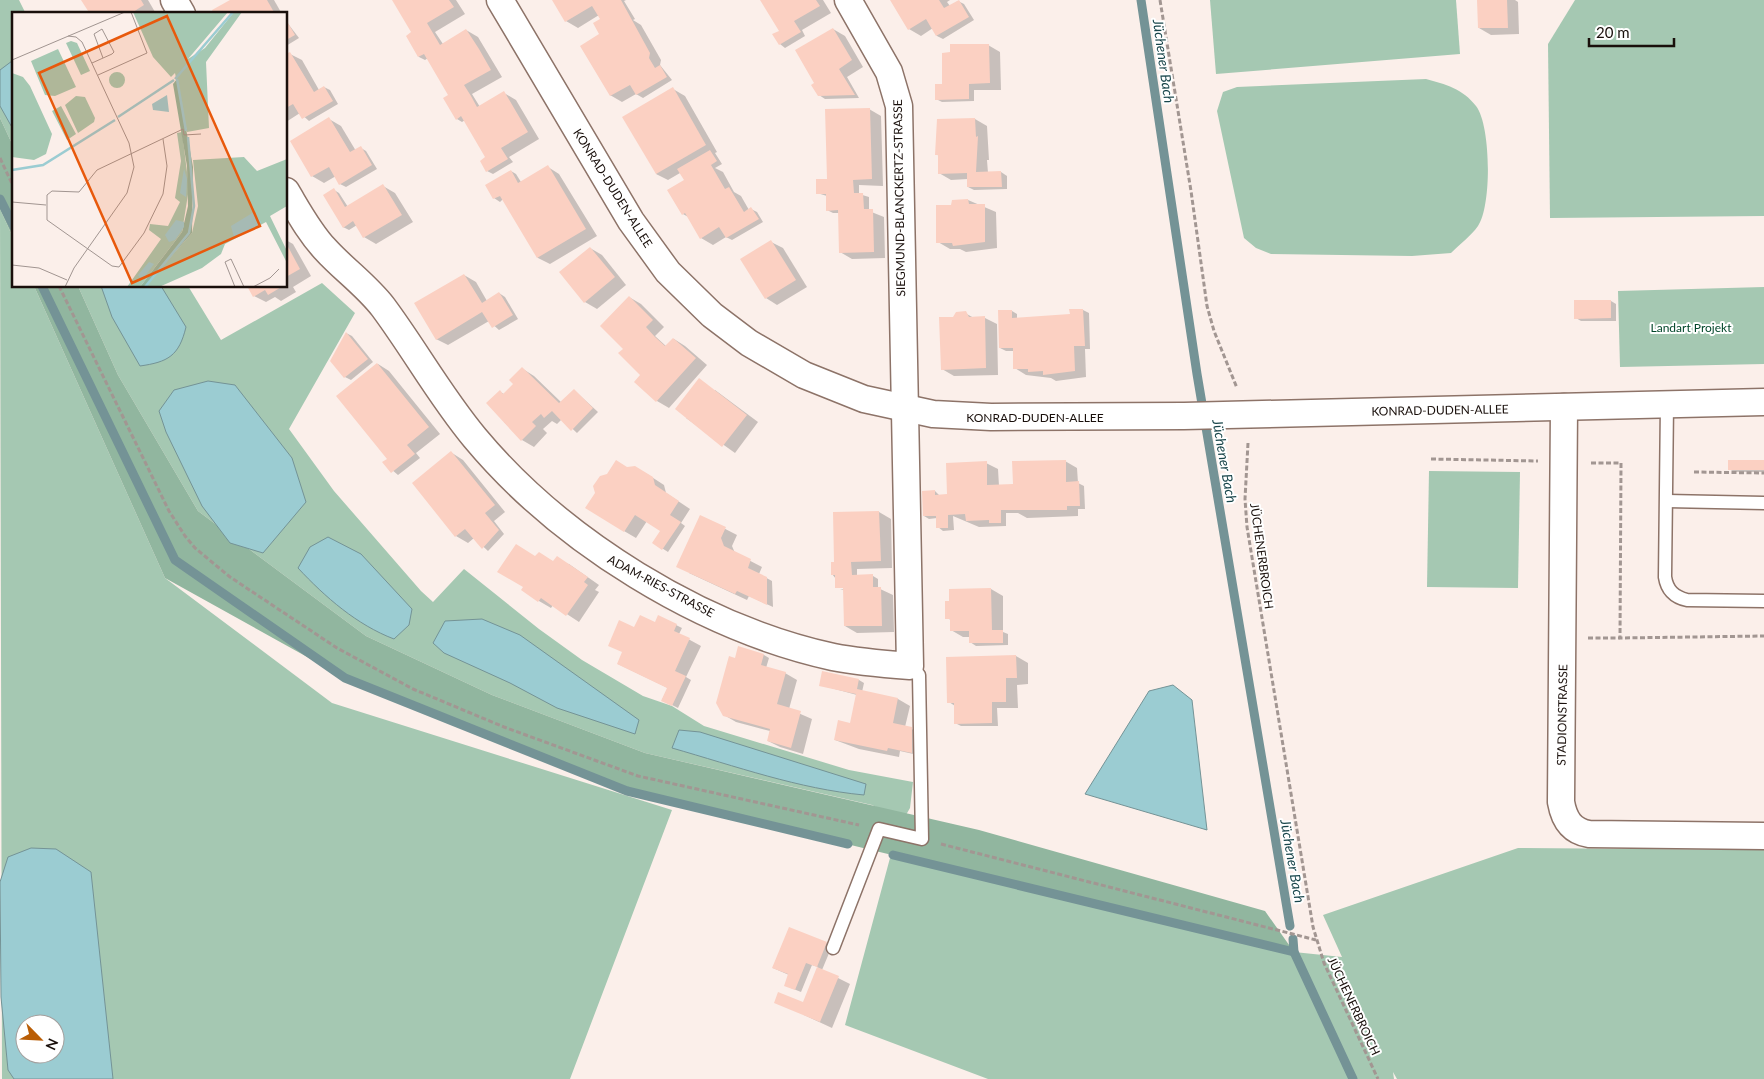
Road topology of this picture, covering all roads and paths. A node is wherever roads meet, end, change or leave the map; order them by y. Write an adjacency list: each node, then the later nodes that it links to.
1 (174, 0): 5 (street)
2 (500, 0): 13 (street, KONRAD-DUDEN-ALLEE)
3 (848, 0): 13 (street, SIEGMUND-BLANCKERTZ-STRASSE)
4 (1160, 0): 14 (path, JÜCHENERBROICH)
5 (181, 12)
6 (0, 158): 7 (path)
7 (12, 184)
8 (288, 194): 22 (street, ADAM-RIES-STRASSE)
9 (60, 288): 23 (path)
10 (1764, 402): 11 (street, KONRAD-DUDEN-ALLEE)
11 (1667, 404): 12 (street, KONRAD-DUDEN-ALLEE); 19 (lane)
12 (1564, 406): 14 (street, KONRAD-DUDEN-ALLEE); 16 (street, STADIONSTRASSE)
13 (904, 409): 14 (street, KONRAD-DUDEN-ALLEE); 22 (street)
14 (1236, 415): 26 (path, JÜCHENERBROICH)
15 (1431, 459): 16 (path)
16 (1564, 462): 24 (street, STADIONSTRASSE)
17 (1694, 472): 18 (path)
18 (1764, 473)
19 (1667, 501): 20 (lane); 21 (lane)
20 (1764, 503)
21 (1764, 601)
22 (910, 666): 25 (lane)
23 (879, 829): 25 (lane); 27 (lane)
24 (1764, 836)
25 (922, 839): 26 (path)
26 (1316, 940): 28 (path, JÜCHENERBROICH)
27 (833, 948)
28 (1378, 1079)

